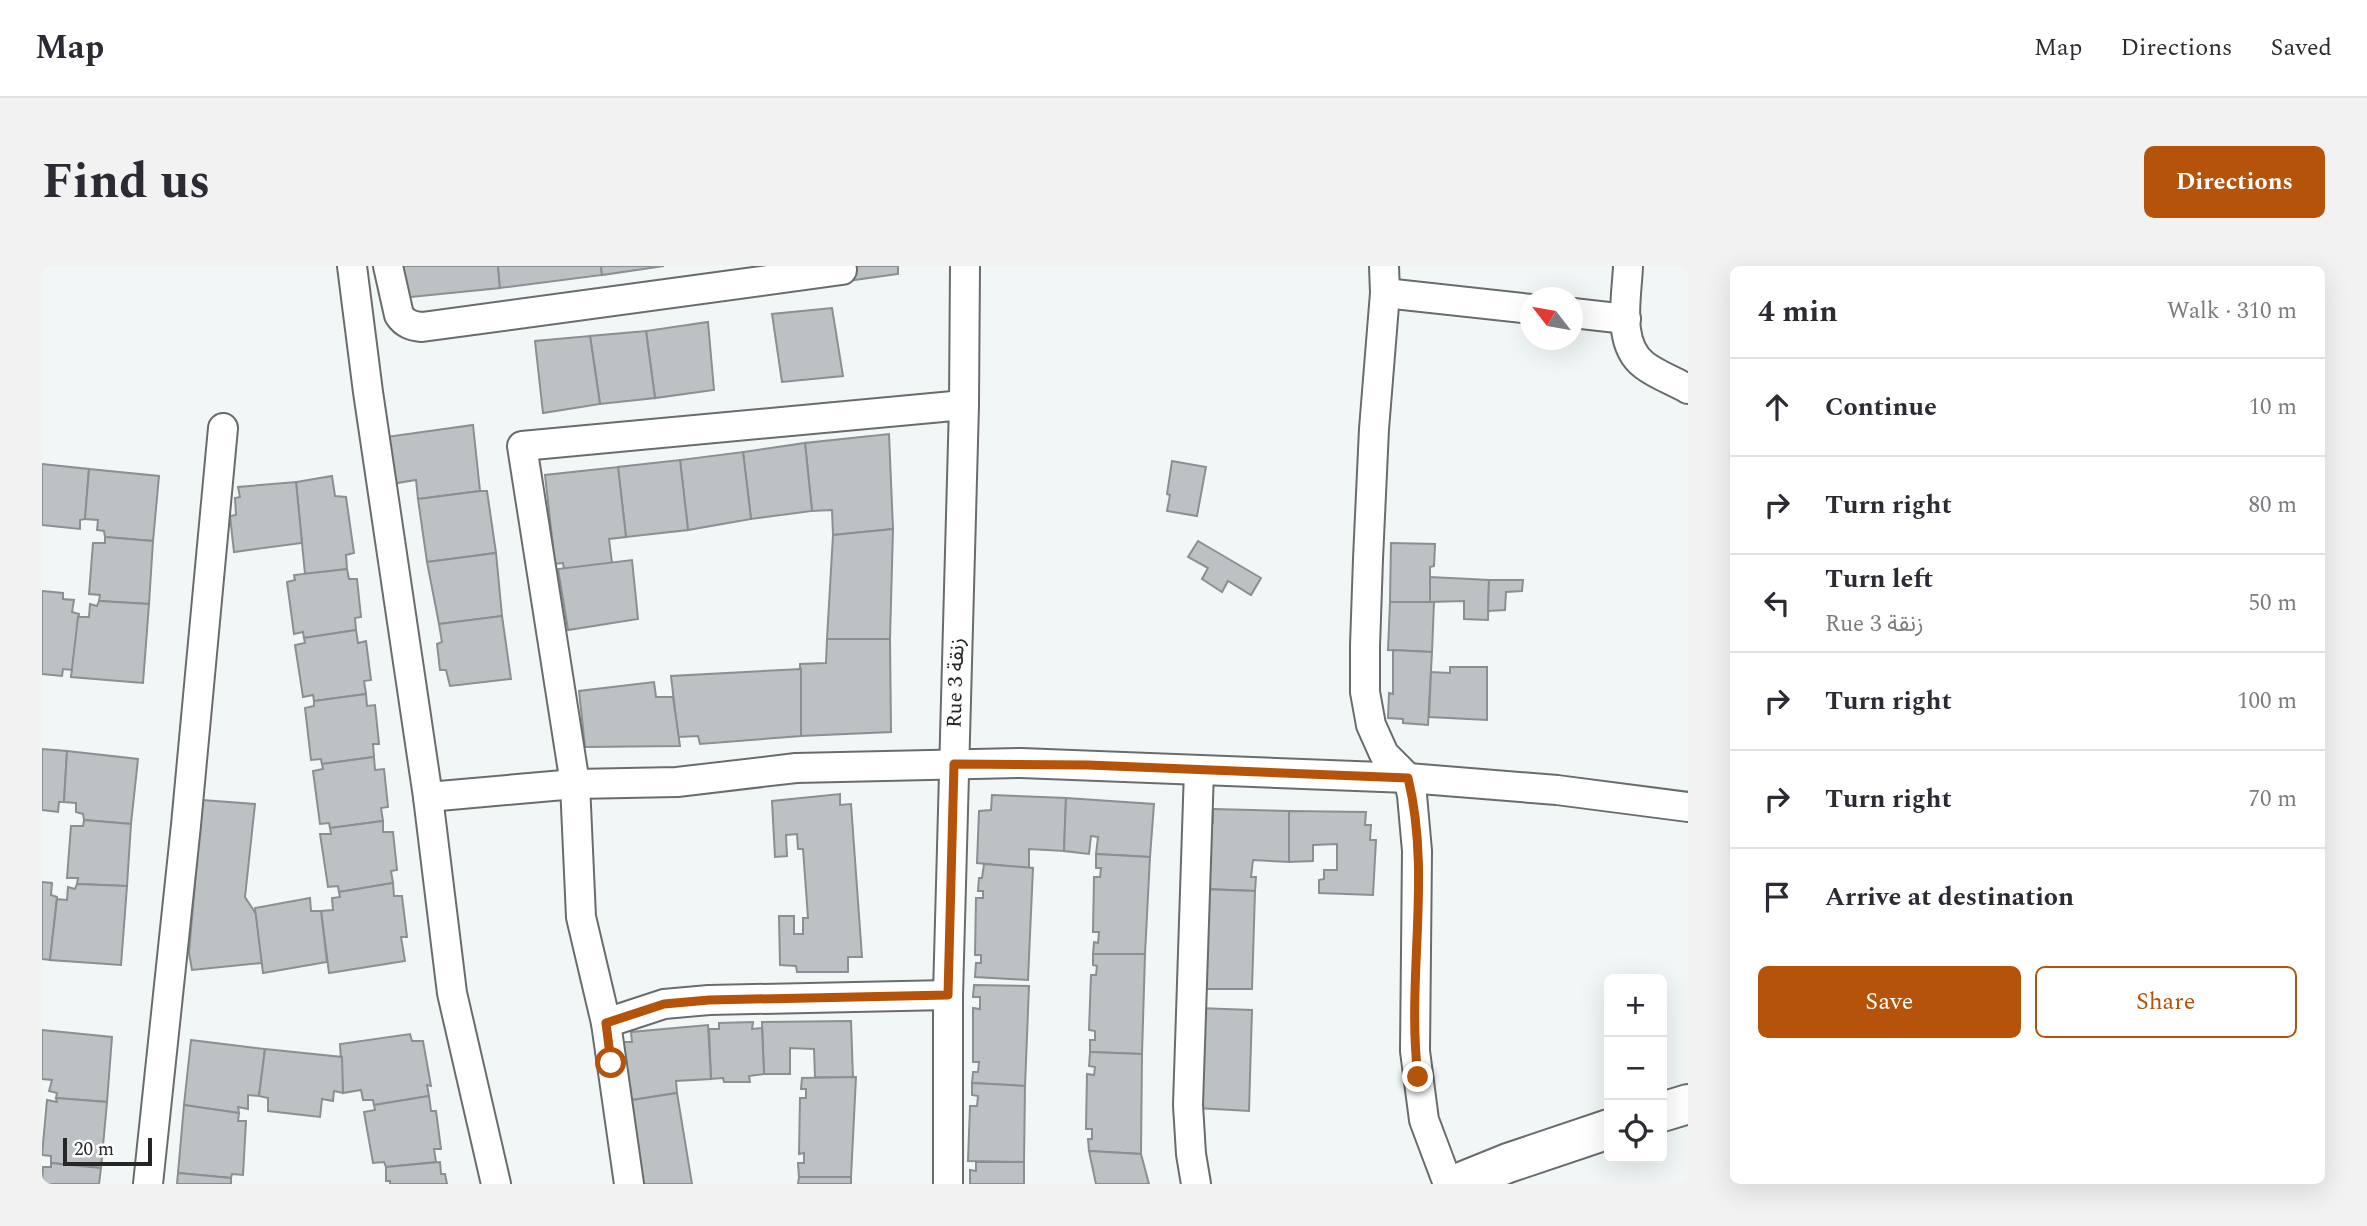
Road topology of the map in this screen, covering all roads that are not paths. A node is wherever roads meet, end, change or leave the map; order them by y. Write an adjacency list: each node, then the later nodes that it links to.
1 (352, 266): 17 (street)
2 (388, 266): 5 (street)
3 (965, 266): 11 (street, Rue 3 زنقة)
4 (1628, 266): 9 (street)
5 (842, 270)
6 (1385, 280): 7 (street); 15 (street)
7 (1520, 307)
8 (1583, 314): 9 (street)
9 (1626, 319): 10 (street)
10 (1688, 388)
11 (964, 405): 13 (street, Rue 3 زنقة); 16 (street)
12 (223, 428): 24 (street)
13 (954, 764): 14 (street); 16 (street); 19 (street, Rue 3 زنقة)
14 (1199, 770): 15 (street); 28 (street)
15 (1408, 778): 18 (street); 29 (street)
16 (575, 784): 17 (street); 20 (street)
17 (428, 797): 25 (street)
18 (1688, 807)
19 (948, 995): 20 (street); 27 (street, Rue 3 زنقة)
20 (606, 1023): 26 (street)
21 (1688, 1104): 22 (street)
22 (1667, 1110)
23 (1604, 1131): 30 (street)
24 (148, 1184)
25 (496, 1184)
26 (629, 1184)
27 (948, 1184)
28 (1196, 1184)
29 (1448, 1184)
30 (1456, 1184)

